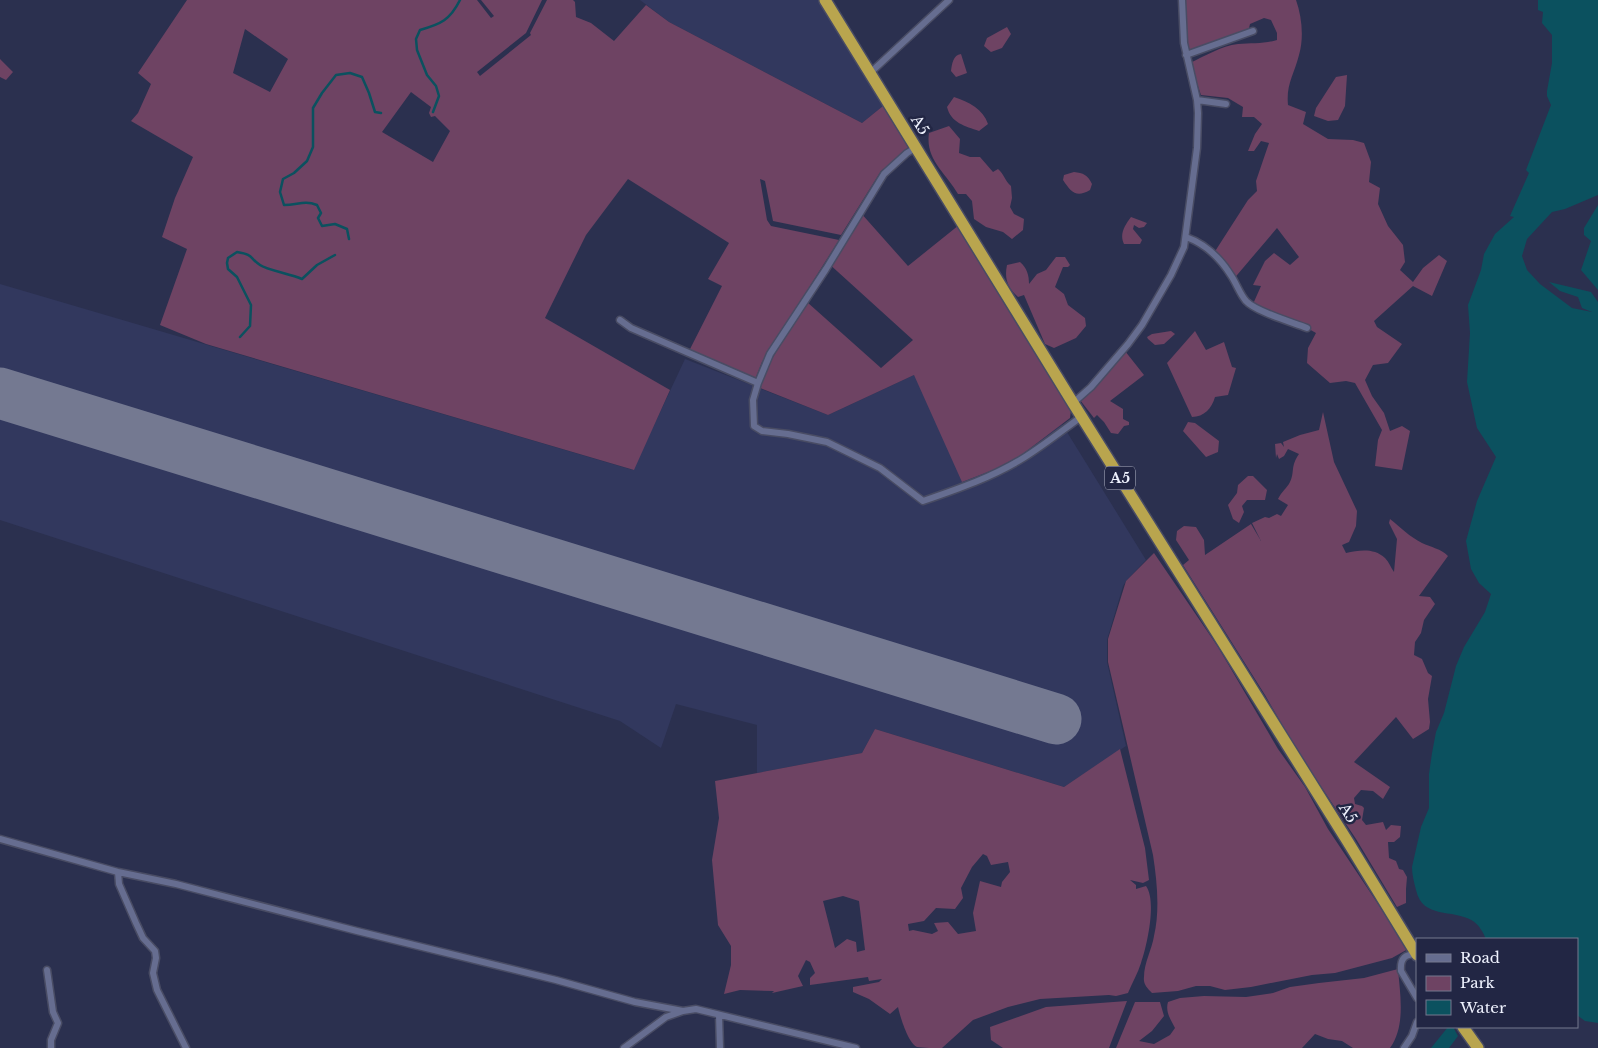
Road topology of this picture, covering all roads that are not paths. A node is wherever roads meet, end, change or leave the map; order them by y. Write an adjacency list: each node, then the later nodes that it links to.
1 (825, 0): 6 (highway, A5 / A5)
2 (949, 0): 6 (street)
3 (1182, 0): 5 (street)
4 (1253, 31): 5 (street)
5 (1186, 55): 7 (street)
6 (870, 73): 9 (highway, A5 / A5)
7 (1197, 100): 8 (street); 10 (street)
8 (1226, 104)
9 (916, 148): 13 (street); 14 (highway, A5 / A5)
10 (1186, 237): 12 (street); 14 (street)
11 (620, 320): 13 (street)
12 (1307, 328)
13 (758, 383): 15 (street)
14 (1073, 403): 15 (highway, A5 / A5)
15 (1081, 417): 18 (highway, A5 / A5)
16 (0, 839): 17 (street)
17 (118, 872): 22 (street); 29 (street)
18 (1416, 952)
19 (1416, 954): 21 (street)
20 (47, 970): 28 (street)
21 (1416, 996)
22 (683, 1011): 23 (street); 27 (street)
23 (719, 1015): 30 (street); 31 (street)
24 (1416, 1025): 32 (street)
25 (1464, 1028): 26 (highway)
26 (1476, 1044)
27 (627, 1047)
28 (51, 1048)
29 (186, 1048)
30 (720, 1048)
31 (856, 1048)
32 (1404, 1048)

